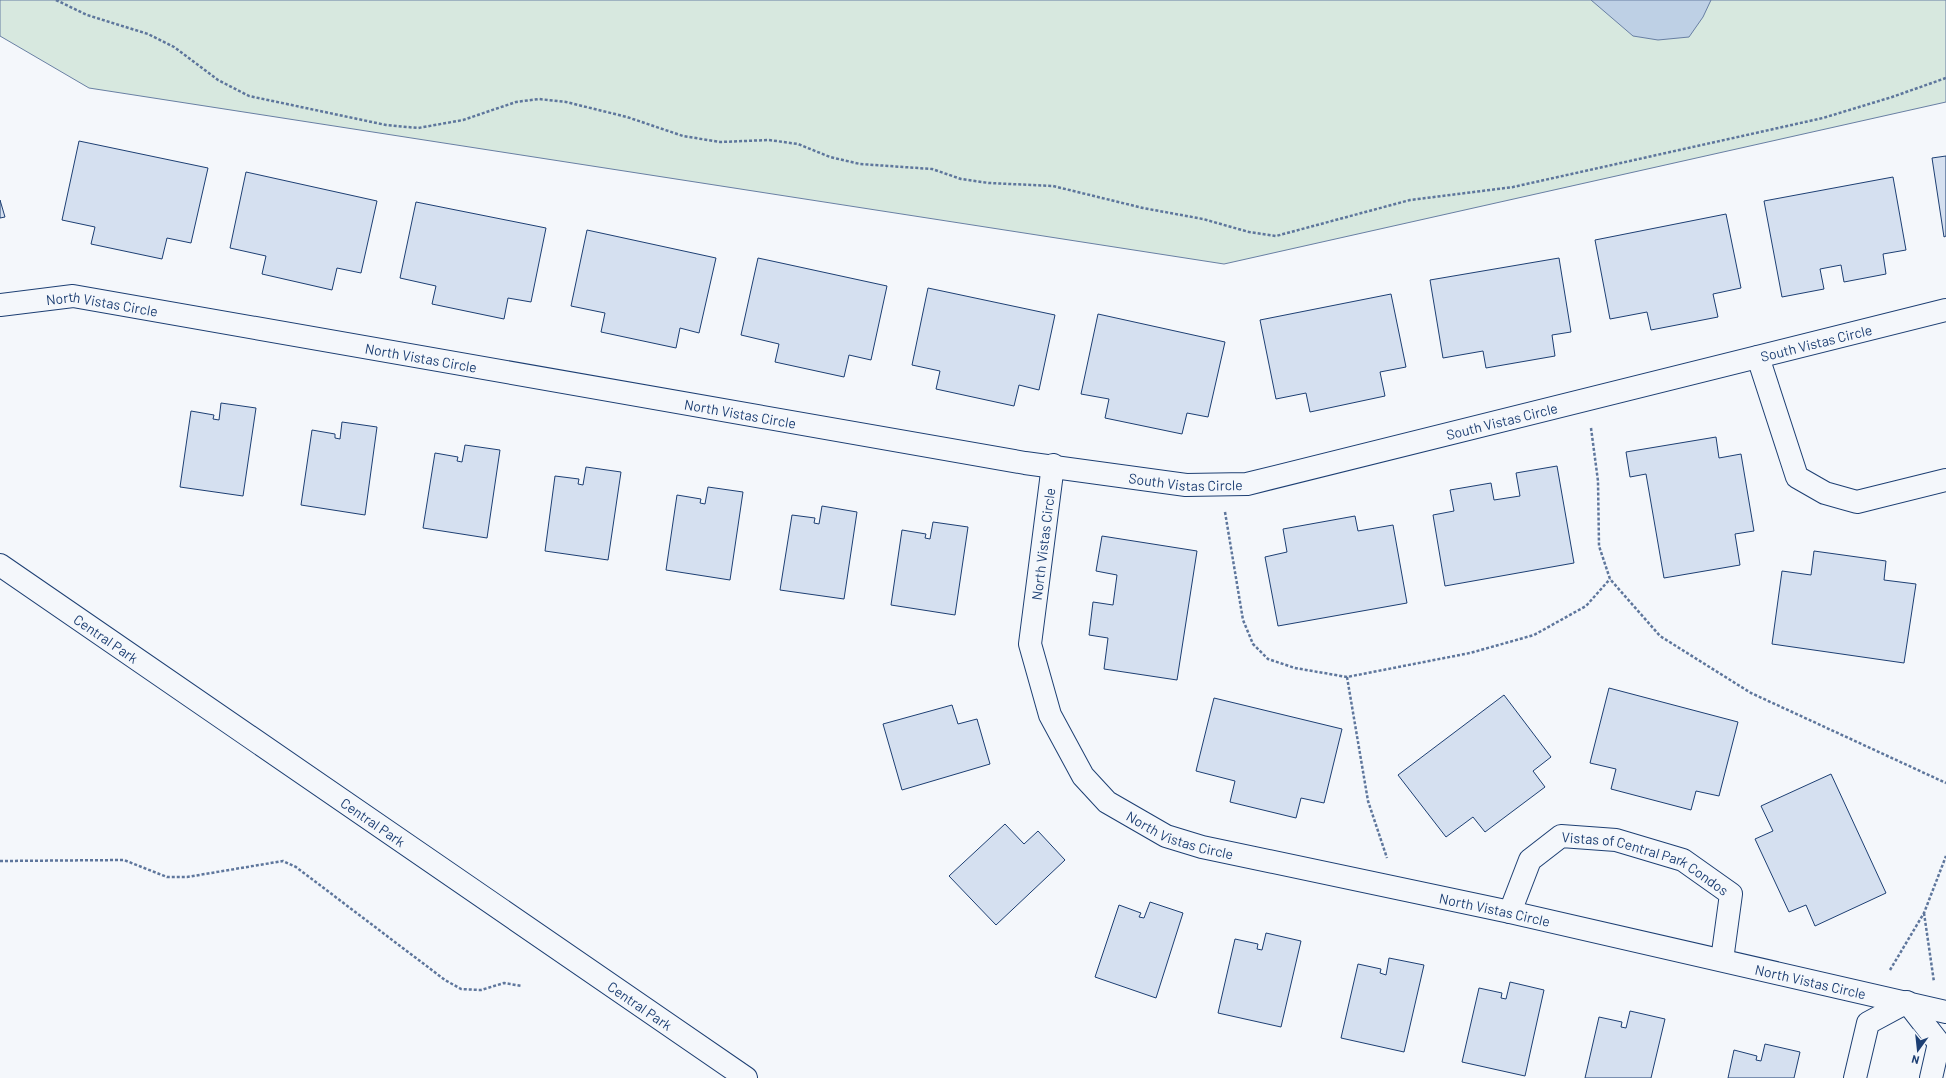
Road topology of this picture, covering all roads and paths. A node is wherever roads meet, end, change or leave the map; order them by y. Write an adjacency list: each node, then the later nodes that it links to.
1 (56, 0): 2 (path)
2 (1946, 78)
3 (0, 305): 7 (street, North Vistas Circle)
4 (1946, 310): 5 (street, South Vistas Circle)
5 (1758, 357): 6 (street, South Vistas Circle); 8 (street)
6 (1586, 399): 9 (street, South Vistas Circle); 11 (path)
7 (1053, 465): 9 (street, South Vistas Circle); 16 (street, North Vistas Circle)
8 (1946, 480)
9 (1221, 484): 12 (path)
10 (0, 565): 24 (street, Central Park)
11 (1610, 579): 12 (path); 13 (path)
12 (1348, 677): 16 (path)
13 (1946, 783)
14 (1946, 856): 18 (path)
15 (0, 861): 20 (path)
16 (1396, 887): 17 (street, North Vistas Circle)
17 (1510, 912): 19 (street, North Vistas Circle); 19 (street, Vistas of Central Park Condos)
18 (1924, 913): 21 (path); 23 (path)
19 (1722, 960): 21 (street, North Vistas Circle)
20 (522, 986)
21 (1879, 996): 22 (street, North Vistas Circle)
22 (1907, 1002): 23 (street, North Vistas Circle); 25 (street); 26 (street)
23 (1942, 1011)
24 (746, 1078)
25 (1855, 1078)
26 (1931, 1078)

